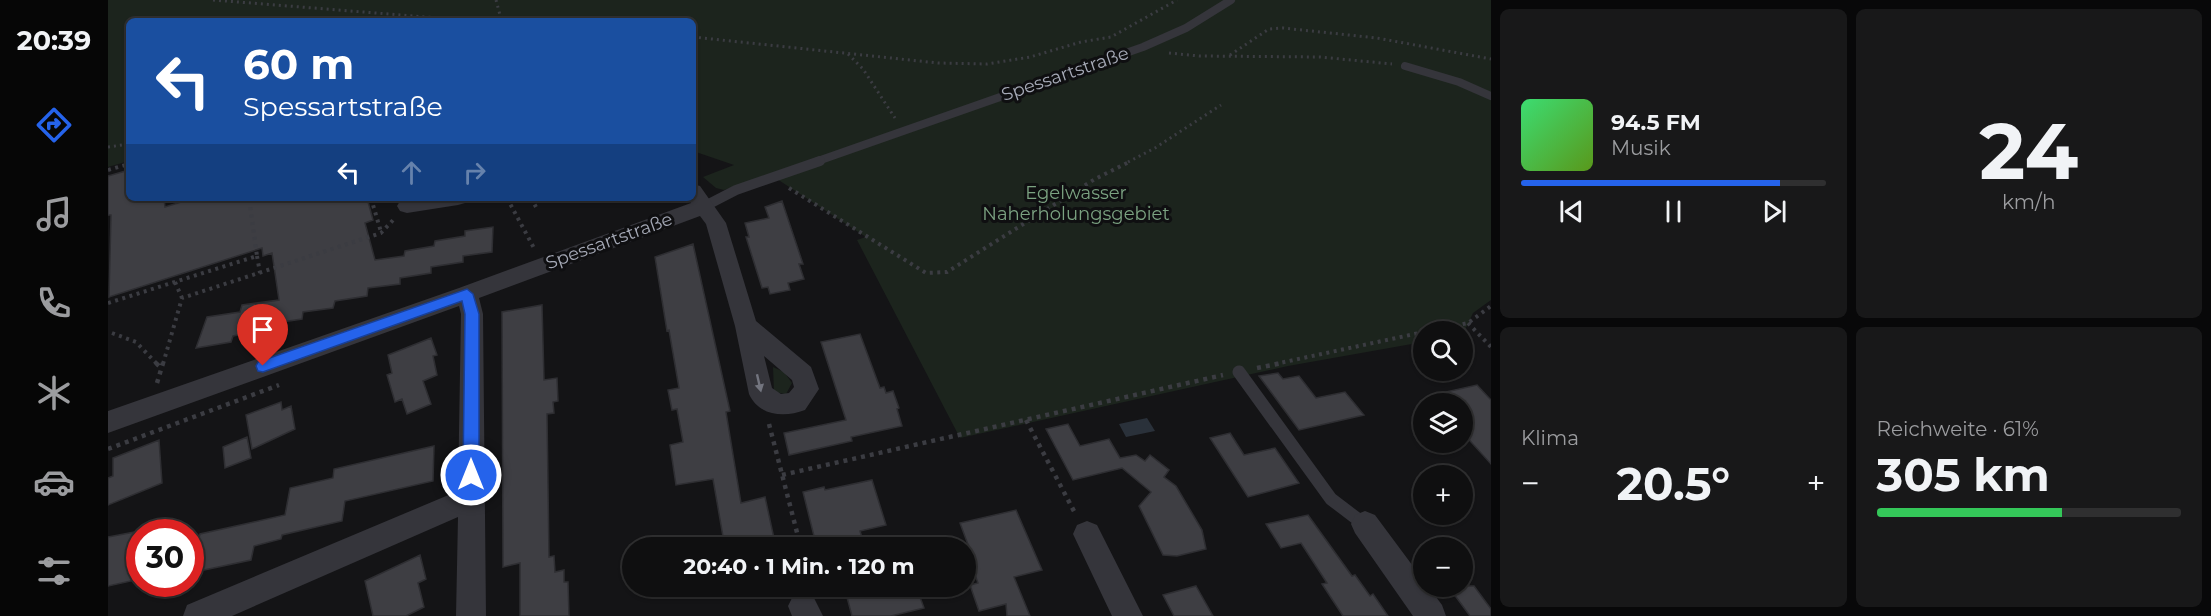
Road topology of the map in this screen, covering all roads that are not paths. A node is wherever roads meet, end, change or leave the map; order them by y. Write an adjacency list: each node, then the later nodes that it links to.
1 (1231, 0): 4 (lane, Spessartstraße)
2 (1406, 66): 3 (lane)
3 (1491, 96)
4 (699, 198): 9 (street)
5 (439, 201): 7 (street)
6 (692, 201): 8 (street, Spessartstraße)
7 (407, 206)
8 (467, 294): 11 (street, Spessartstraße); 12 (street)
9 (746, 326): 9 (street, one-way to 9)
10 (1239, 372): 13 (lane)
11 (108, 422)
12 (471, 498): 15 (street); 16 (street)
13 (1365, 524): 18 (street)
14 (1087, 534): 17 (street)
15 (198, 616)
16 (471, 616)
17 (1128, 616)
18 (1431, 616)

